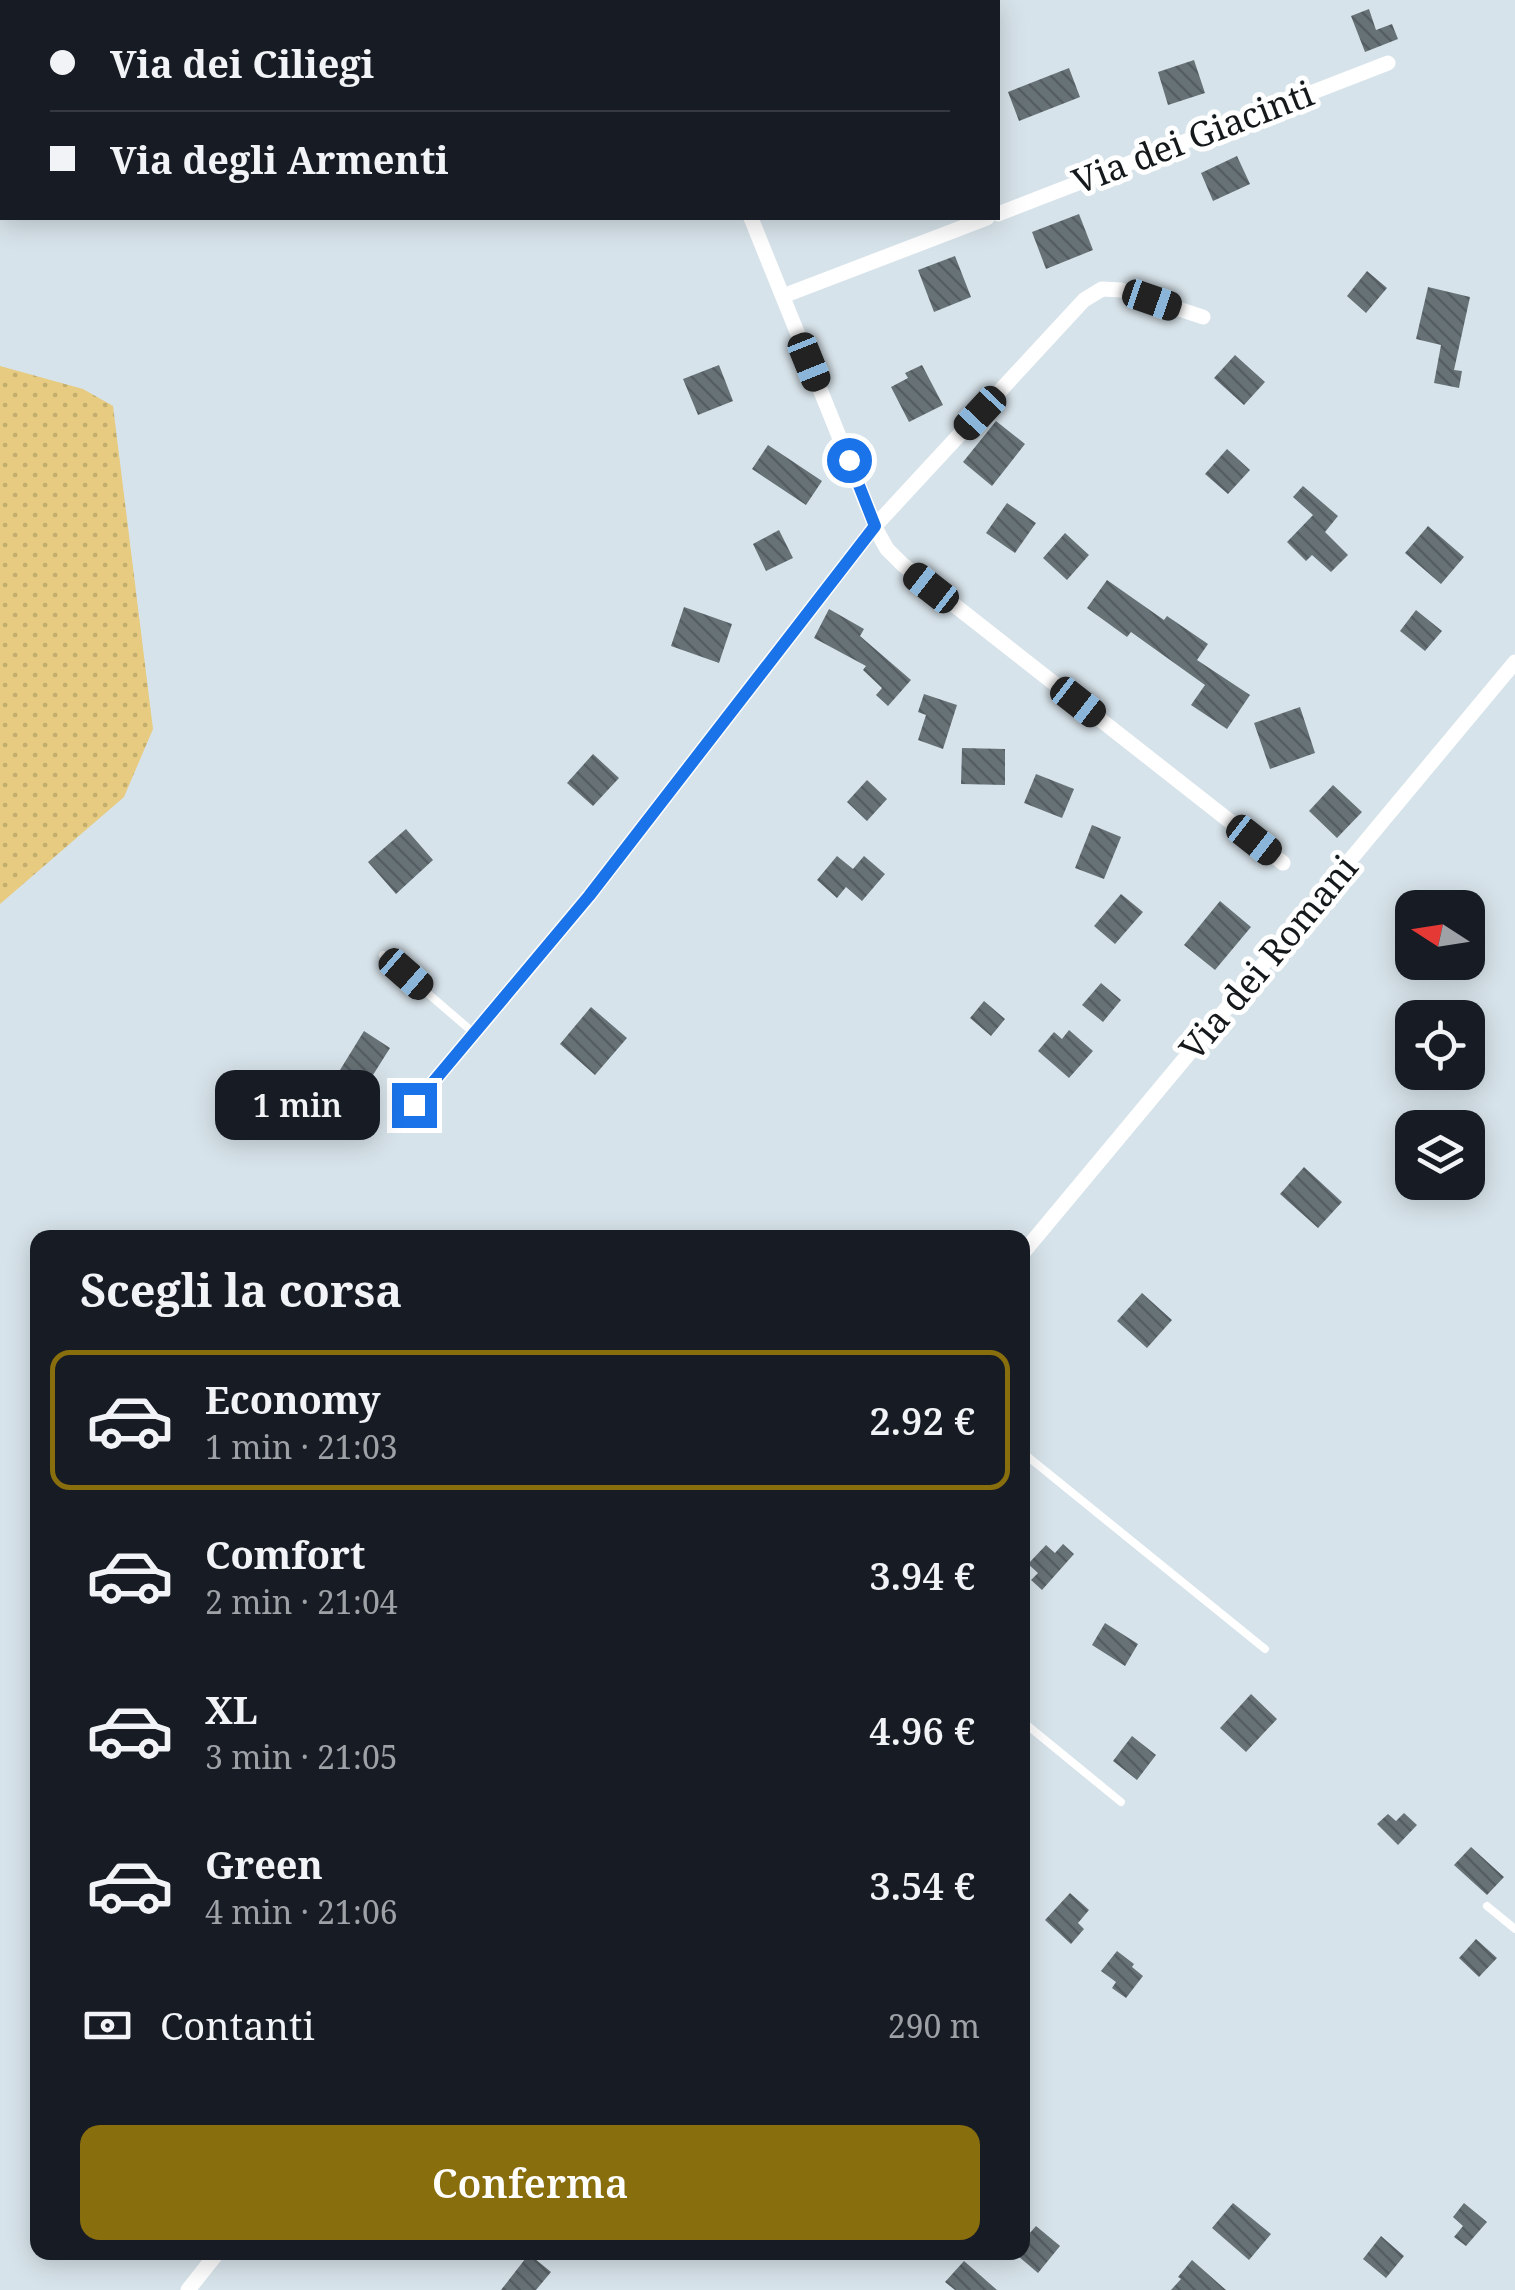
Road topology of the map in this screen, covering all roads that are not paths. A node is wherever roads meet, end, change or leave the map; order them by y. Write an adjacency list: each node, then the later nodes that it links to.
1 (1388, 63): 2 (street, Via dei Giacinti)
2 (1000, 213)
3 (752, 220): 5 (street)
4 (983, 220): 5 (street)
5 (783, 296): 7 (street)
6 (1203, 317): 7 (street)
7 (875, 526): 9 (street); 11 (street)
8 (1515, 662): 13 (street, Via dei Romani)
9 (1283, 863)
10 (382, 954): 11 (lane)
11 (474, 1034): 12 (street)
12 (414, 1105)
13 (1030, 1244)
14 (1030, 1458): 15 (lane)
15 (1266, 1649)
16 (1030, 1728): 17 (lane)
17 (1120, 1802)
18 (1487, 1906): 19 (lane)
19 (1515, 1928)
20 (212, 2260): 21 (street)
21 (188, 2290)

